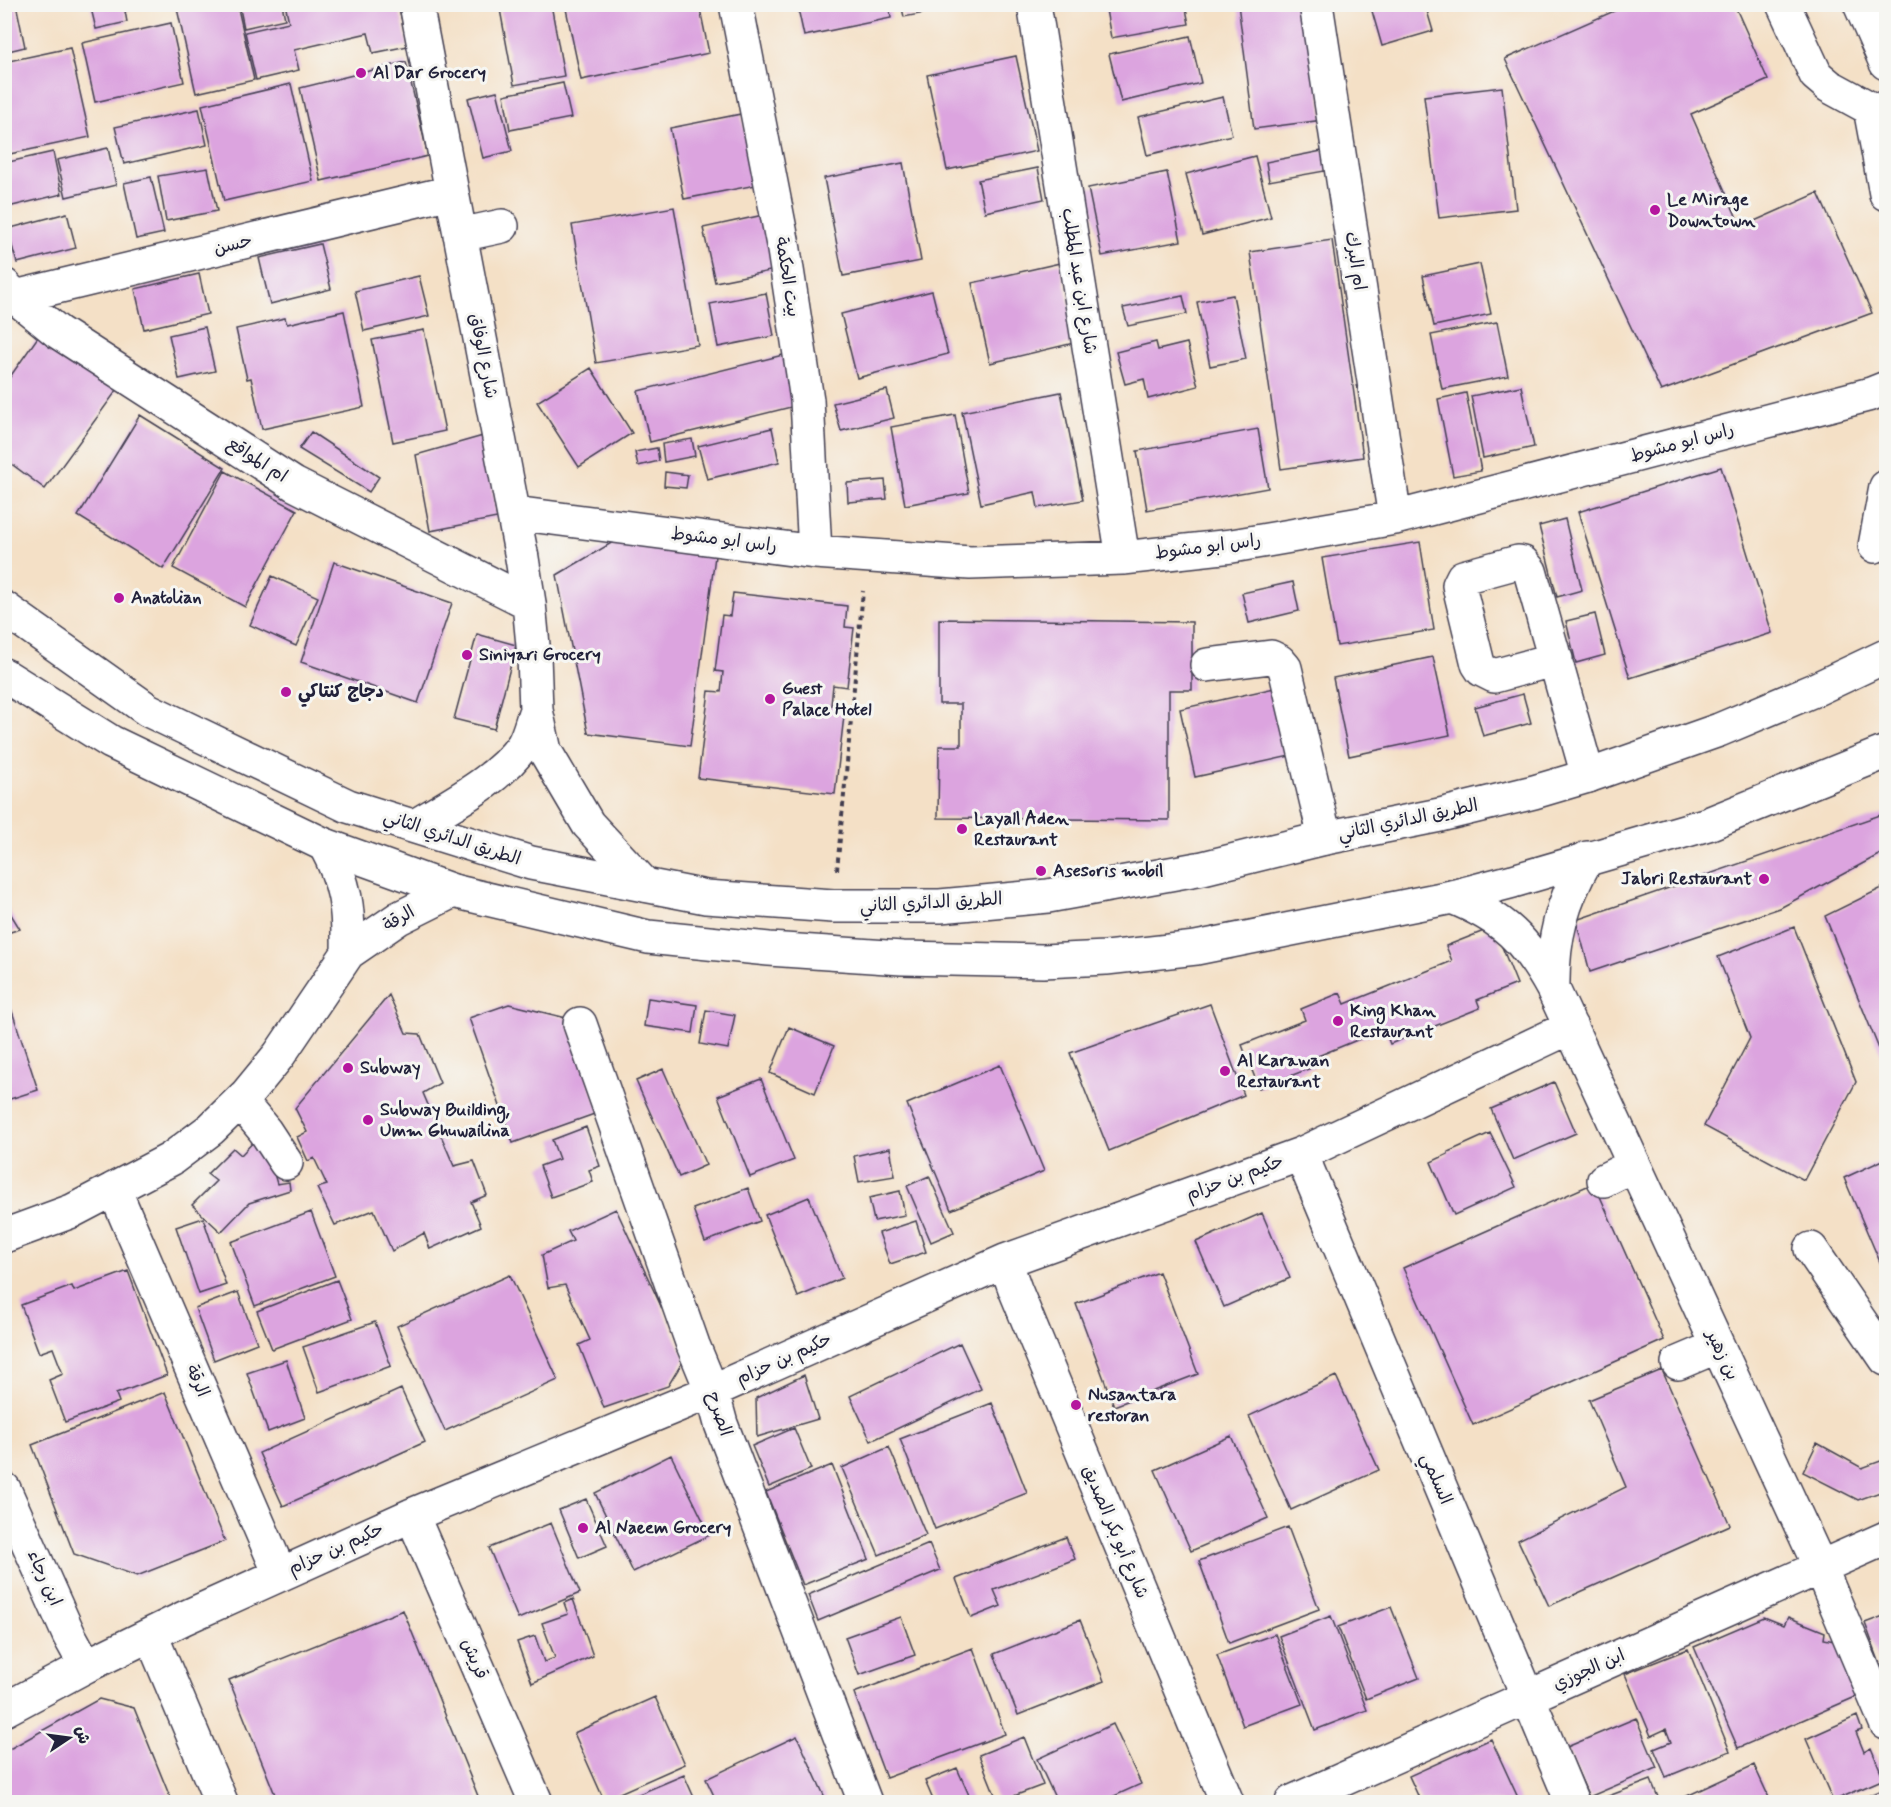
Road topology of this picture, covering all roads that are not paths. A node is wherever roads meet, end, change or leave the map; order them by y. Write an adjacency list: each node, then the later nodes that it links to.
1 (416, 4): 9 (street, شارع الوفاق)
2 (736, 4): 19 (street, بيت الحكمة)
3 (1034, 4): 20 (street, شارع ابن عبد المطلب)
4 (1316, 4): 17 (street, ام البرك)
5 (1783, 4): 8 (street)
6 (1860, 4): 7 (street)
7 (1887, 63)
8 (1878, 112): 10 (street)
9 (451, 192): 12 (street, شارع الوفاق); 13 (street, حسن)
10 (1887, 194)
11 (502, 226): 12 (street)
12 (460, 235): 16 (street, شارع الوفاق)
13 (10, 291): 21 (street, ام المواقع)
14 (1887, 388): 17 (street, راس ابو مشوط)
15 (1887, 487): 18 (street)
16 (514, 513): 19 (street, راس ابو مشوط); 21 (street, شارع الوفاق)
17 (1395, 518): 20 (street, راس ابو مشوط)
18 (1875, 546)
19 (815, 552): 20 (street, راس ابو مشوط)
20 (1123, 558)
21 (529, 603): 27 (street, شارع الوفاق)
22 (4, 608): 30 (street, الطريق الدائري الثاني)
23 (1879, 656): 29 (street, الطريق الدائري الثاني)
24 (1556, 659): 29 (street)
25 (1207, 665): 31 (street)
26 (4, 675): 32 (street)
27 (536, 710): 30 (street, شارع الوفاق); 34 (street, شارع الوفاق)
28 (1884, 754): 33 (street)
29 (1588, 776): 31 (street, الطريق الدائري الثاني)
30 (415, 826): 34 (street, الطريق الدائري الثاني)
31 (1325, 838): 34 (street, الطريق الدائري الثاني)
32 (325, 845): 35 (street); 37 (street)
33 (1587, 858): 36 (street); 38 (street, بن زهير)
34 (645, 885)
35 (453, 891): 36 (street); 37 (street, الرقة)
36 (1452, 897): 38 (street, بن زهير)
37 (348, 953): 41 (street, الرقة)
38 (1553, 989): 40 (street, بن زهير)
39 (580, 1024): 54 (street, الصرح)
40 (1571, 1027): 43 (street, حكيم بن حزام); 45 (street, بن زهير)
41 (244, 1097): 42 (street); 44 (street); 47 (street, الرقة)
42 (281, 1128)
43 (1301, 1154): 50 (street, حكيم بن حزام); 62 (street, السلمي)
44 (286, 1163)
45 (1634, 1165): 46 (street); 51 (street, بن زهير)
46 (1604, 1180)
47 (114, 1189): 48 (street, الرقة); 59 (street, الرقة)
48 (4, 1236)
49 (1811, 1249): 52 (street)
50 (1005, 1261): 54 (street, حكيم بن حزام); 68 (street, شارع أبو بكر الصديق)
51 (1718, 1346): 53 (street); 58 (street, بن زهير)
52 (1887, 1359)
53 (1678, 1362)
54 (712, 1391): 56 (street, حكيم بن حزام); 67 (street, الصرح)
55 (4, 1489): 61 (street, ابن رجاء)
56 (412, 1515): 59 (street, حكيم بن حزام); 66 (street, قريش)
57 (1887, 1538): 58 (street, ابن الجوزي)
58 (1820, 1567): 62 (street, ابن الجوزي); 64 (street, بن زهير)
59 (280, 1574): 60 (street, حكيم بن حزام)
60 (151, 1635): 61 (street, حكيم بن حزام); 65 (street)
61 (86, 1666): 63 (street, حكيم بن حزام)
62 (1527, 1698): 69 (street, ابن الجوزي); 70 (street, السلمي)
63 (4, 1710)
64 (1887, 1724)
65 (221, 1803)
66 (536, 1803)
67 (865, 1803)
68 (1227, 1803)
69 (1292, 1803)
70 (1572, 1803)

